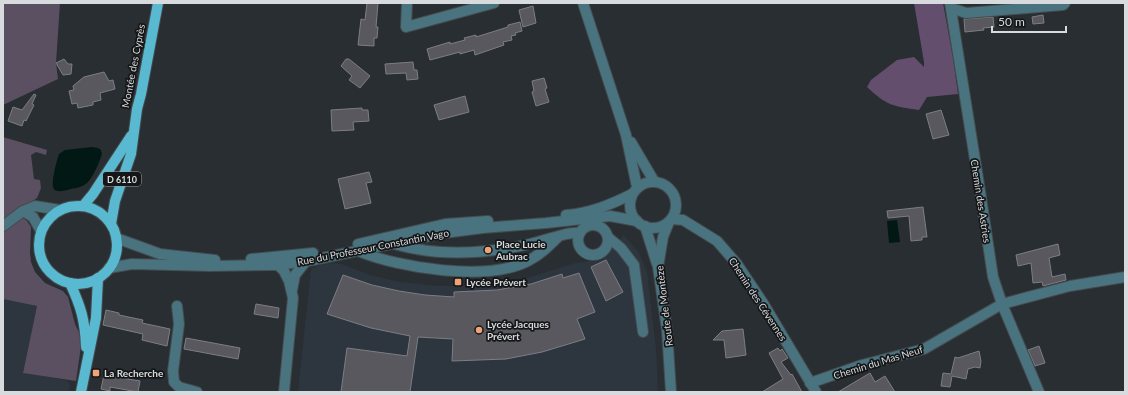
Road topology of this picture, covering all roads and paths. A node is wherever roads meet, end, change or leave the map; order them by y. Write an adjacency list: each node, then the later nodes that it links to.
1 (158, 3): 7 (main road, Montée des Cyprès / D 6110)
2 (407, 3): 3 (street)
3 (494, 3)
4 (583, 3): 8 (street)
5 (1064, 3): 6 (street)
6 (950, 6): 35 (street, Chemin des Astries)
7 (132, 134): 11 (main road, Montée des Cyprès / D 6110); 16 (main road, Montée des Cyprès / D 6110)
8 (626, 135): 9 (street); 10 (street)
9 (654, 181): 10 (street); 15 (street)
10 (635, 191): 17 (street); 23 (street, Rue du Professeur Constantin Vago)
11 (83, 206): 12 (main road); 16 (main road)
12 (60, 210): 13 (street); 20 (main road)
13 (23, 211): 18 (street); 20 (street)
14 (610, 216): 17 (street, Rue du Professeur Constantin Vago); 19 (street); 25 (street, Rue du Professeur Constantin Vago)
15 (672, 217): 17 (street); 29 (street, Route de Montèze); 39 (street, Chemin des Cévennes)
16 (111, 224): 23 (main road)
17 (641, 224): 29 (street)
18 (3, 226)
19 (597, 226): 21 (street); 24 (street)
20 (41, 231): 33 (main road)
21 (580, 233): 22 (street); 24 (street)
22 (558, 237): 25 (street); 26 (street)
23 (116, 238): 30 (main road)
24 (609, 238): 37 (street)
25 (392, 244): 26 (street, Rue du Professeur Constantin Vago)
26 (358, 251): 27 (street, Rue du Professeur Constantin Vago)
27 (306, 261): 28 (street, Rue du Professeur Constantin Vago); 34 (street)
28 (278, 265): 30 (street, Rue du Professeur Constantin Vago); 34 (street)
29 (658, 267): 43 (street, Route de Montèze)
30 (109, 268): 32 (main road)
31 (1125, 277): 35 (street, Chemin du Mas Neuf)
32 (98, 278): 33 (main road); 38 (main road)
33 (70, 283): 38 (main road)
34 (292, 292): 42 (street)
35 (1002, 304): 39 (street, Chemin du Mas Neuf); 45 (street, Chemin des Astries)
36 (177, 306): 41 (street)
37 (643, 332)
38 (87, 365): 40 (main road)
39 (810, 383): 44 (street, Chemin des Cévennes)
40 (81, 392)
41 (197, 392)
42 (284, 392)
43 (671, 392)
44 (816, 392)
45 (1039, 392)

